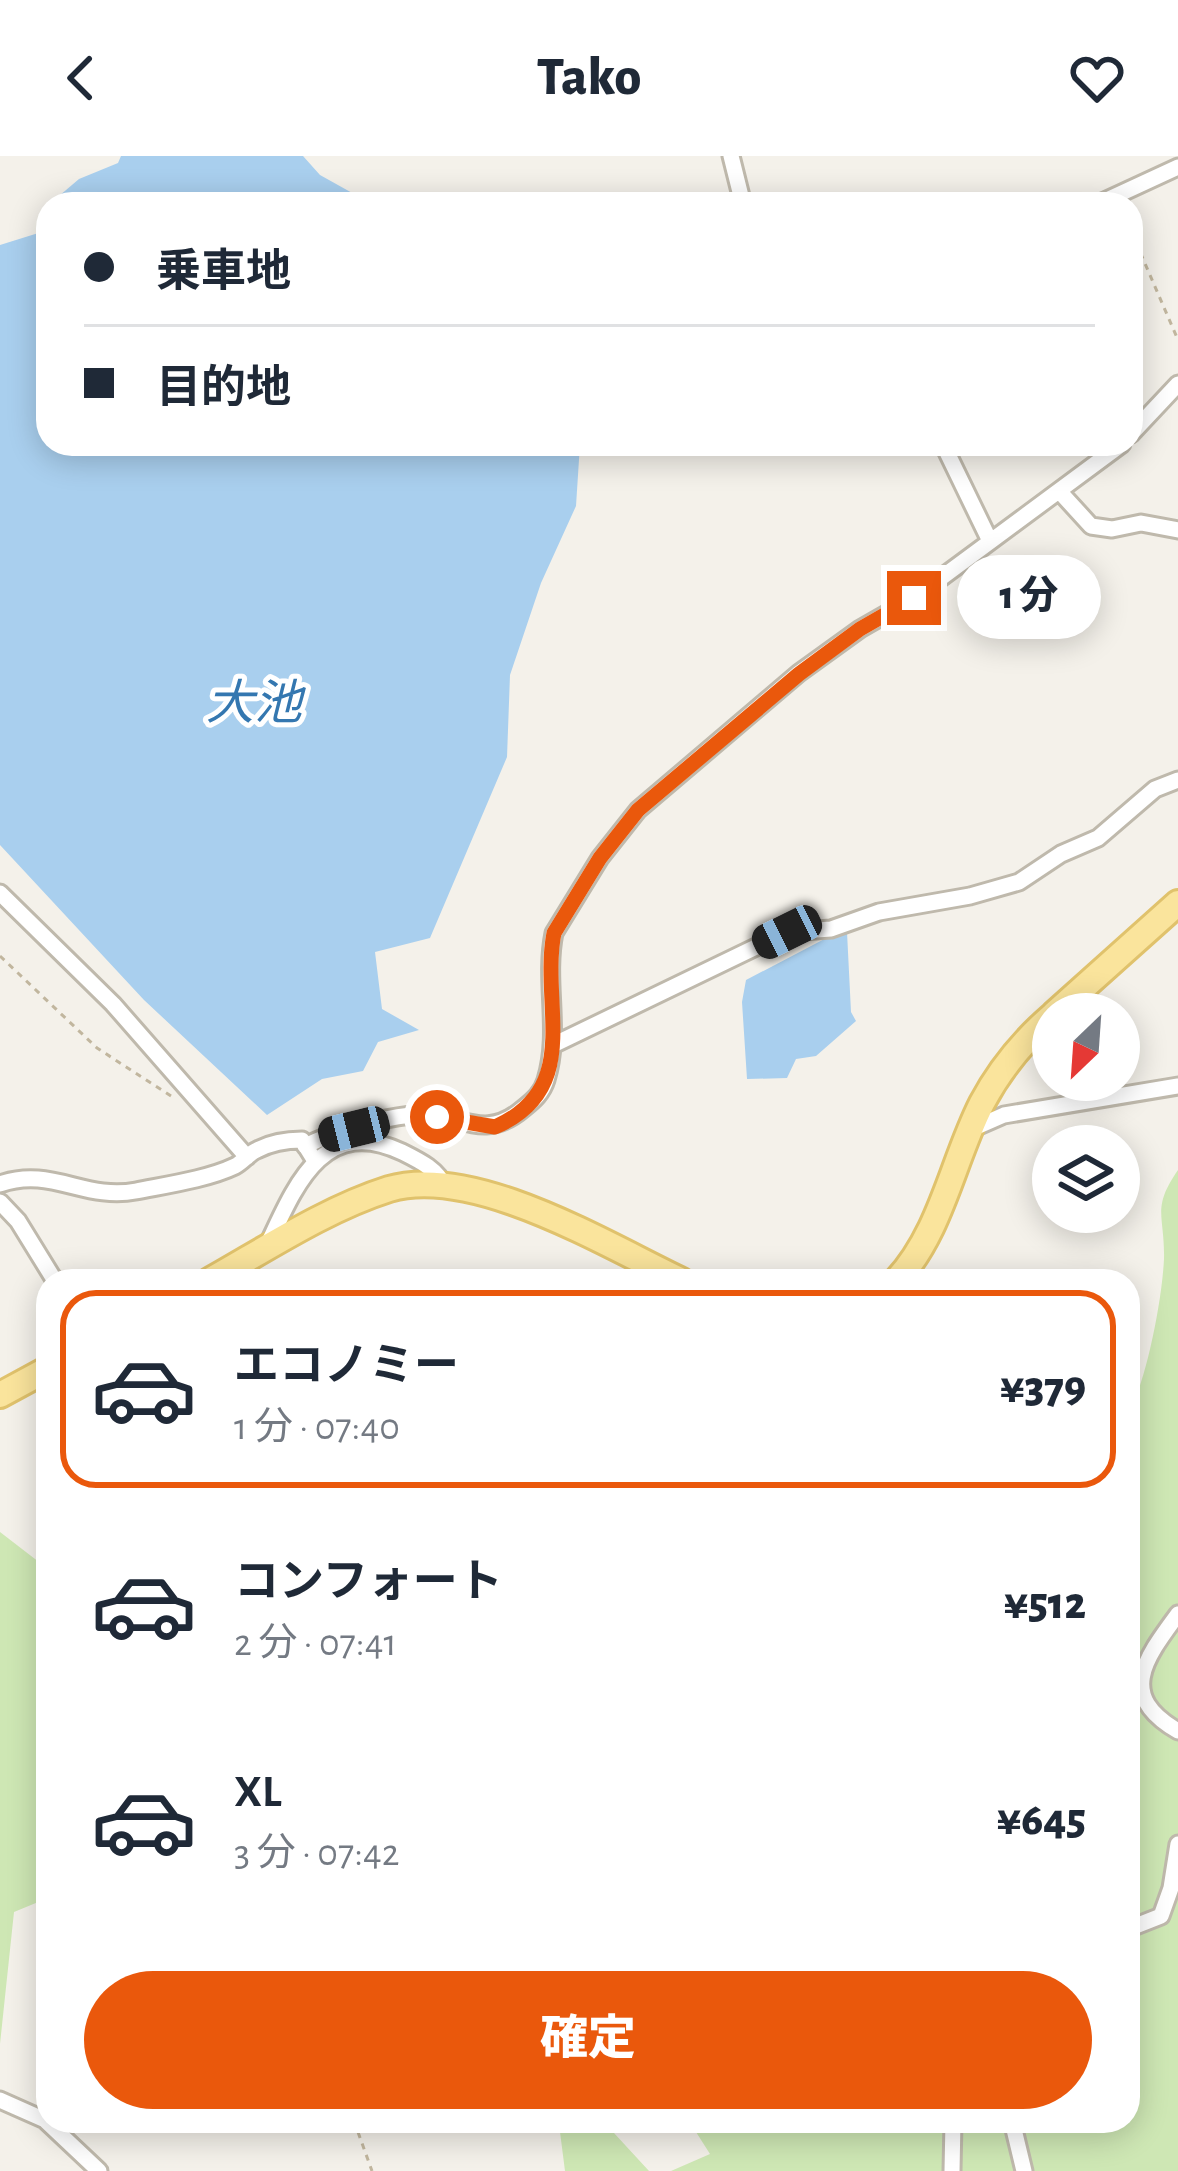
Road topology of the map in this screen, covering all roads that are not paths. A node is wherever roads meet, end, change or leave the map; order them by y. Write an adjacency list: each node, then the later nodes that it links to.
1 (731, 156): 3 (street)
2 (1178, 166): 4 (street)
3 (740, 192)
4 (1123, 192)
5 (1178, 384): 6 (street)
6 (1143, 421)
7 (950, 456): 11 (street)
8 (1106, 456): 9 (street)
9 (1060, 492): 10 (street); 11 (street)
10 (1178, 530)
11 (989, 539): 17 (street)
12 (1178, 780): 17 (street)
13 (0, 893): 21 (street)
14 (1178, 903): 15 (main road)
15 (1077, 993)
16 (1032, 1036): 19 (main road)
17 (553, 1045): 20 (street)
18 (1178, 1086): 19 (street)
19 (972, 1129): 29 (main road)
20 (310, 1154): 21 (street); 23 (street); 25 (street)
21 (247, 1157): 22 (street)
22 (0, 1184)
23 (445, 1187): 25 (main road); 28 (main road)
24 (0, 1202): 26 (street)
25 (266, 1250): 27 (main road)
26 (48, 1269)
27 (231, 1269)
28 (657, 1269)
29 (908, 1269)
30 (36, 1373): 31 (main road)
31 (0, 1395)
32 (1178, 1614): 33 (street)
33 (1178, 1731)
34 (1178, 1844): 35 (street)
35 (1140, 1924)
36 (0, 2100): 37 (street)
37 (36, 2116)
38 (58, 2133): 41 (street)
39 (953, 2133): 42 (street)
40 (1015, 2133): 43 (street)
41 (99, 2171)
42 (952, 2171)
43 (1024, 2171)

